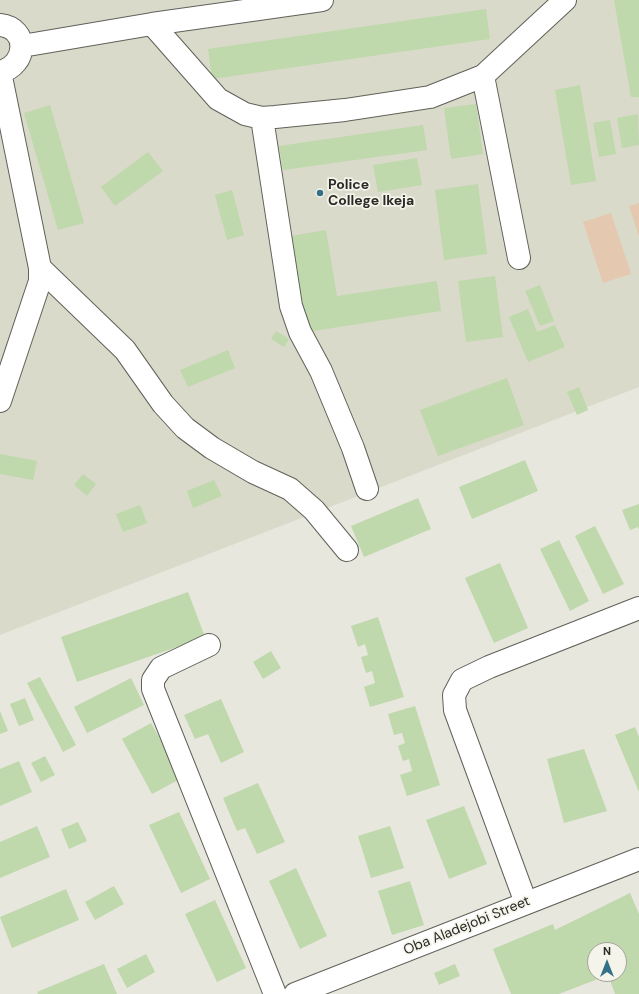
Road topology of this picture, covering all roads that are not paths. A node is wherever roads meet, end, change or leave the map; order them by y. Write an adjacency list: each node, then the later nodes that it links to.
1 (322, 0): 3 (street)
2 (565, 0): 7 (street)
3 (152, 24): 5 (street); 8 (street)
4 (0, 25): 5 (street)
5 (22, 46): 6 (street)
6 (0, 72): 10 (street)
7 (483, 76): 8 (street); 9 (street)
8 (262, 118): 12 (street)
9 (519, 258)
10 (40, 268): 11 (street); 13 (street)
11 (0, 401)
12 (367, 489)
13 (347, 550)
14 (639, 608): 17 (street)
15 (209, 645): 18 (street)
16 (639, 859): 17 (street, Oba Aladejobi Street)
17 (526, 903): 19 (street, Oba Aladejobi Street)
18 (275, 994)
19 (295, 994)

